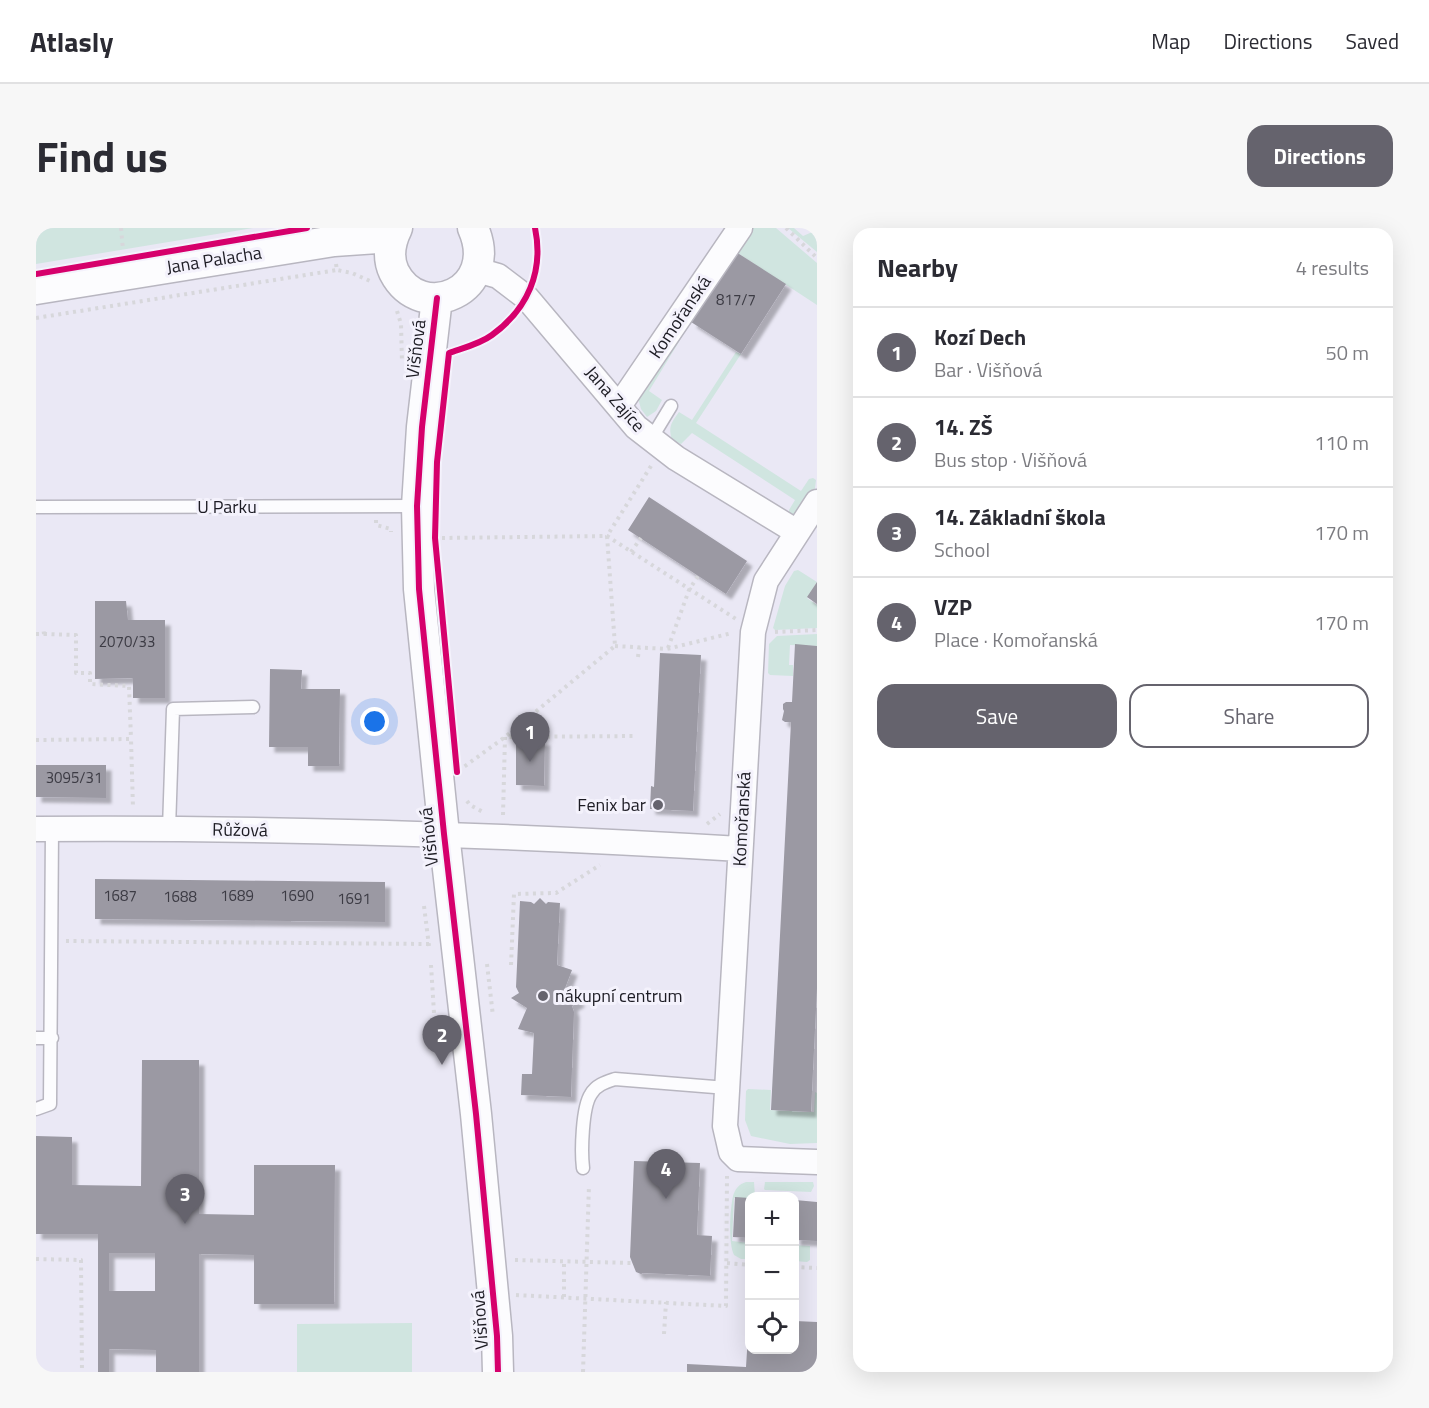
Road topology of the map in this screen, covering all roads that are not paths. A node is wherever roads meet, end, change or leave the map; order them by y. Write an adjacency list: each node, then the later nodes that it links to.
1 (473, 228): 4 (street)
2 (740, 228): 7 (street, Komořanská)
3 (395, 232): 5 (street, Jana Palacha); 6 (street, Jana Palacha)
4 (477, 270): 6 (street); 7 (street, Jana Zajíce)
5 (36, 289)
6 (437, 298): 11 (street, Višňová)
7 (619, 406): 9 (street, Jana Zajíce)
8 (671, 406): 9 (lane)
9 (653, 450): 13 (street, Jana Zajíce)
10 (817, 502): 13 (street, Komořanská)
11 (417, 506): 12 (lane, U Parku); 17 (street, Višňová)
12 (36, 507)
13 (797, 532): 18 (street, Komořanská)
14 (253, 707): 16 (lane)
15 (44, 829): 16 (street, Růžová); 20 (lane)
16 (169, 829): 17 (street, Růžová)
17 (444, 834): 18 (street, Růžová); 25 (street, Višňová)
18 (740, 849): 21 (street, Komořanská)
19 (36, 1038): 20 (lane)
20 (52, 1038): 22 (lane)
21 (727, 1088): 23 (street, Komořanská); 24 (lane)
22 (36, 1109)
23 (817, 1162)
24 (583, 1168)
25 (498, 1372)

